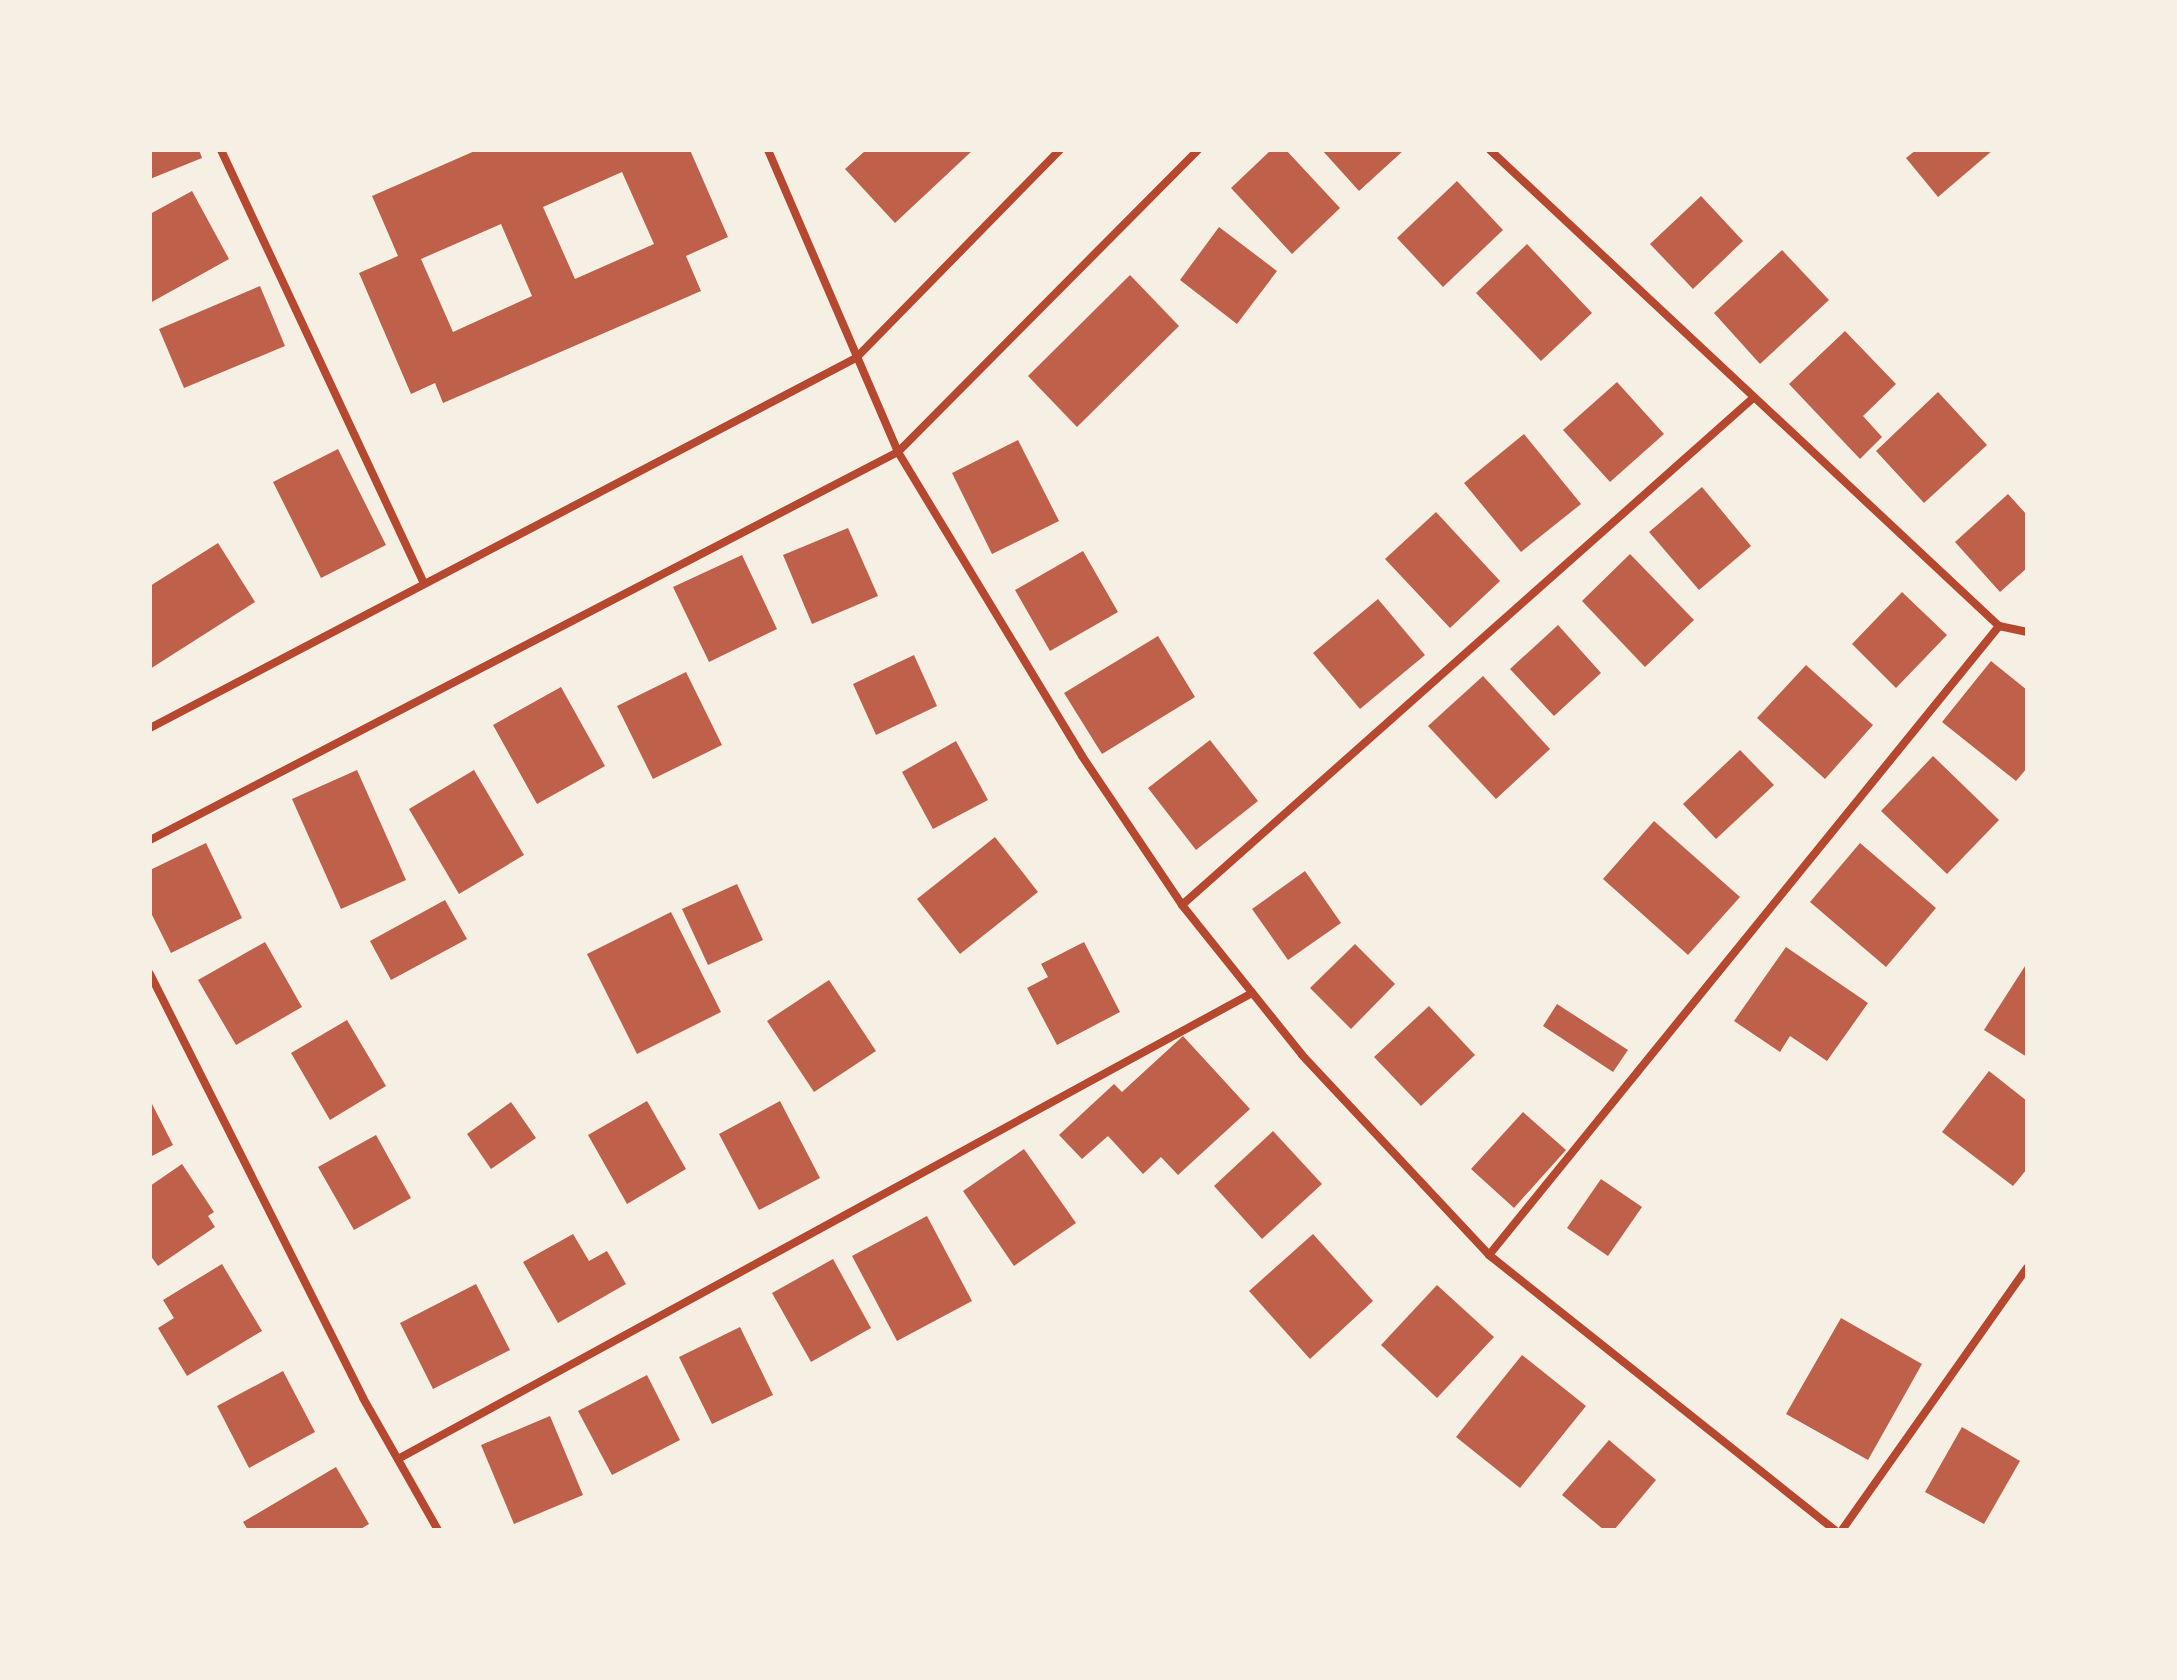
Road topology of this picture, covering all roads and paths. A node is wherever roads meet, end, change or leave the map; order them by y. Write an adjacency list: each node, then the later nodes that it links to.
1 (221, 150): 9 (street)
2 (768, 150): 6 (street)
3 (1060, 150): 6 (street)
4 (1198, 150): 8 (street)
5 (1490, 150): 7 (street)
6 (856, 358): 8 (street); 9 (street)
7 (1751, 400): 10 (street); 14 (street)
8 (898, 452): 13 (street); 14 (street)
9 (423, 582): 12 (street)
10 (1999, 626): 11 (street); 17 (street)
11 (2027, 632)
12 (150, 728)
13 (150, 840)
14 (1182, 905): 16 (street)
15 (150, 974): 19 (street)
16 (1252, 993): 17 (street); 19 (street)
17 (1489, 1255): 21 (street)
18 (2027, 1268): 22 (street)
19 (398, 1459): 20 (street)
20 (438, 1530)
21 (1835, 1530)
22 (1842, 1530)

